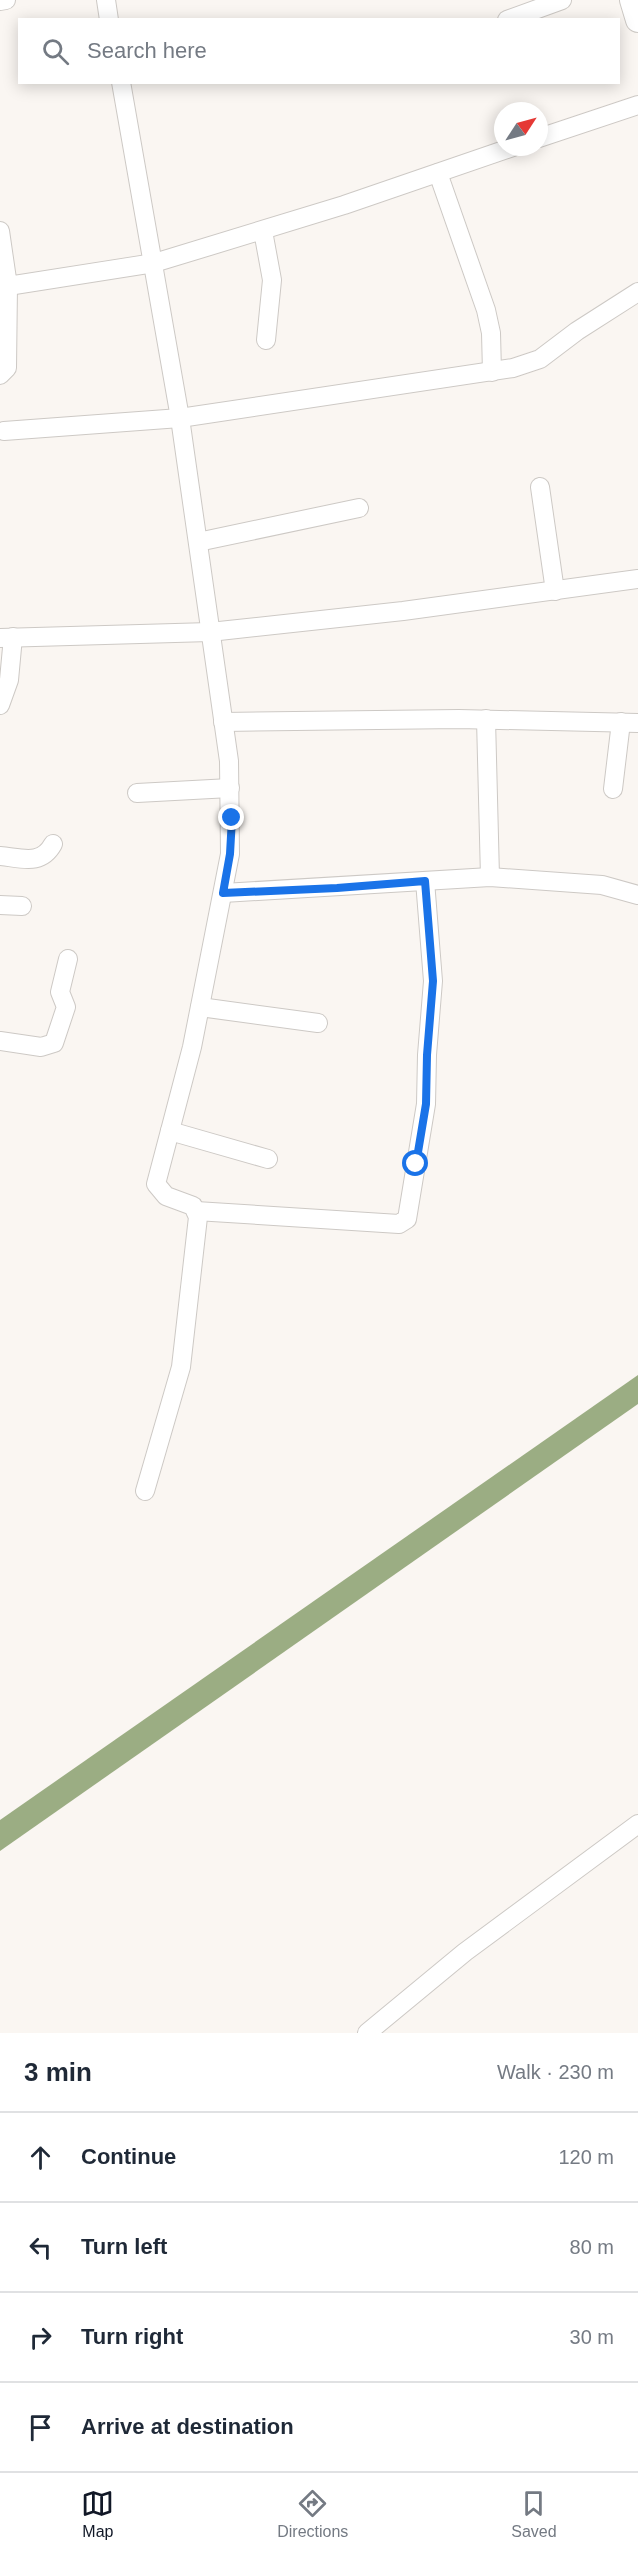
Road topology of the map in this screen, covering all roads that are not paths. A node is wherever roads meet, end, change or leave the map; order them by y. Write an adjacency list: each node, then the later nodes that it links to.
1 (6, 0): 5 (street)
2 (105, 0): 6 (street)
3 (562, 0): 7 (street)
4 (632, 0): 8 (street)
5 (0, 1)
6 (109, 18)
7 (512, 18)
8 (638, 20)
9 (121, 84): 16 (street)
10 (638, 105): 11 (street)
11 (548, 135)
12 (494, 154): 13 (street)
13 (438, 173): 15 (street); 20 (street)
14 (0, 231): 17 (street)
15 (263, 231): 16 (street); 19 (street)
16 (154, 263): 17 (street); 22 (street)
17 (8, 286): 21 (street)
18 (638, 292): 20 (street)
19 (266, 340)
20 (492, 372): 22 (street)
21 (0, 375)
22 (180, 418): 23 (street); 26 (street)
23 (4, 430)
24 (540, 487): 28 (street)
25 (359, 508): 26 (street)
26 (198, 542): 29 (street)
27 (638, 579): 28 (street)
28 (555, 591): 29 (street)
29 (210, 632): 30 (street); 33 (street)
30 (6, 638): 31 (street)
31 (0, 705)
32 (486, 719): 33 (street); 34 (street); 40 (street)
33 (223, 722): 35 (street)
34 (629, 722): 36 (street)
35 (230, 788): 37 (street); 42 (street)
36 (613, 789)
37 (137, 793)
38 (53, 844): 39 (street)
39 (0, 856)
40 (490, 877): 41 (street); 43 (street)
41 (425, 881): 42 (street); 52 (street)
42 (223, 893): 47 (street)
43 (638, 895)
44 (0, 905): 45 (street)
45 (22, 906)
46 (68, 959): 49 (street)
47 (200, 1007): 48 (street); 50 (street)
48 (318, 1023)
49 (0, 1041)
50 (170, 1131): 51 (street); 52 (street)
51 (268, 1160)
52 (196, 1210): 53 (street)
53 (145, 1491)
54 (638, 1824): 55 (street)
55 (367, 2033)

